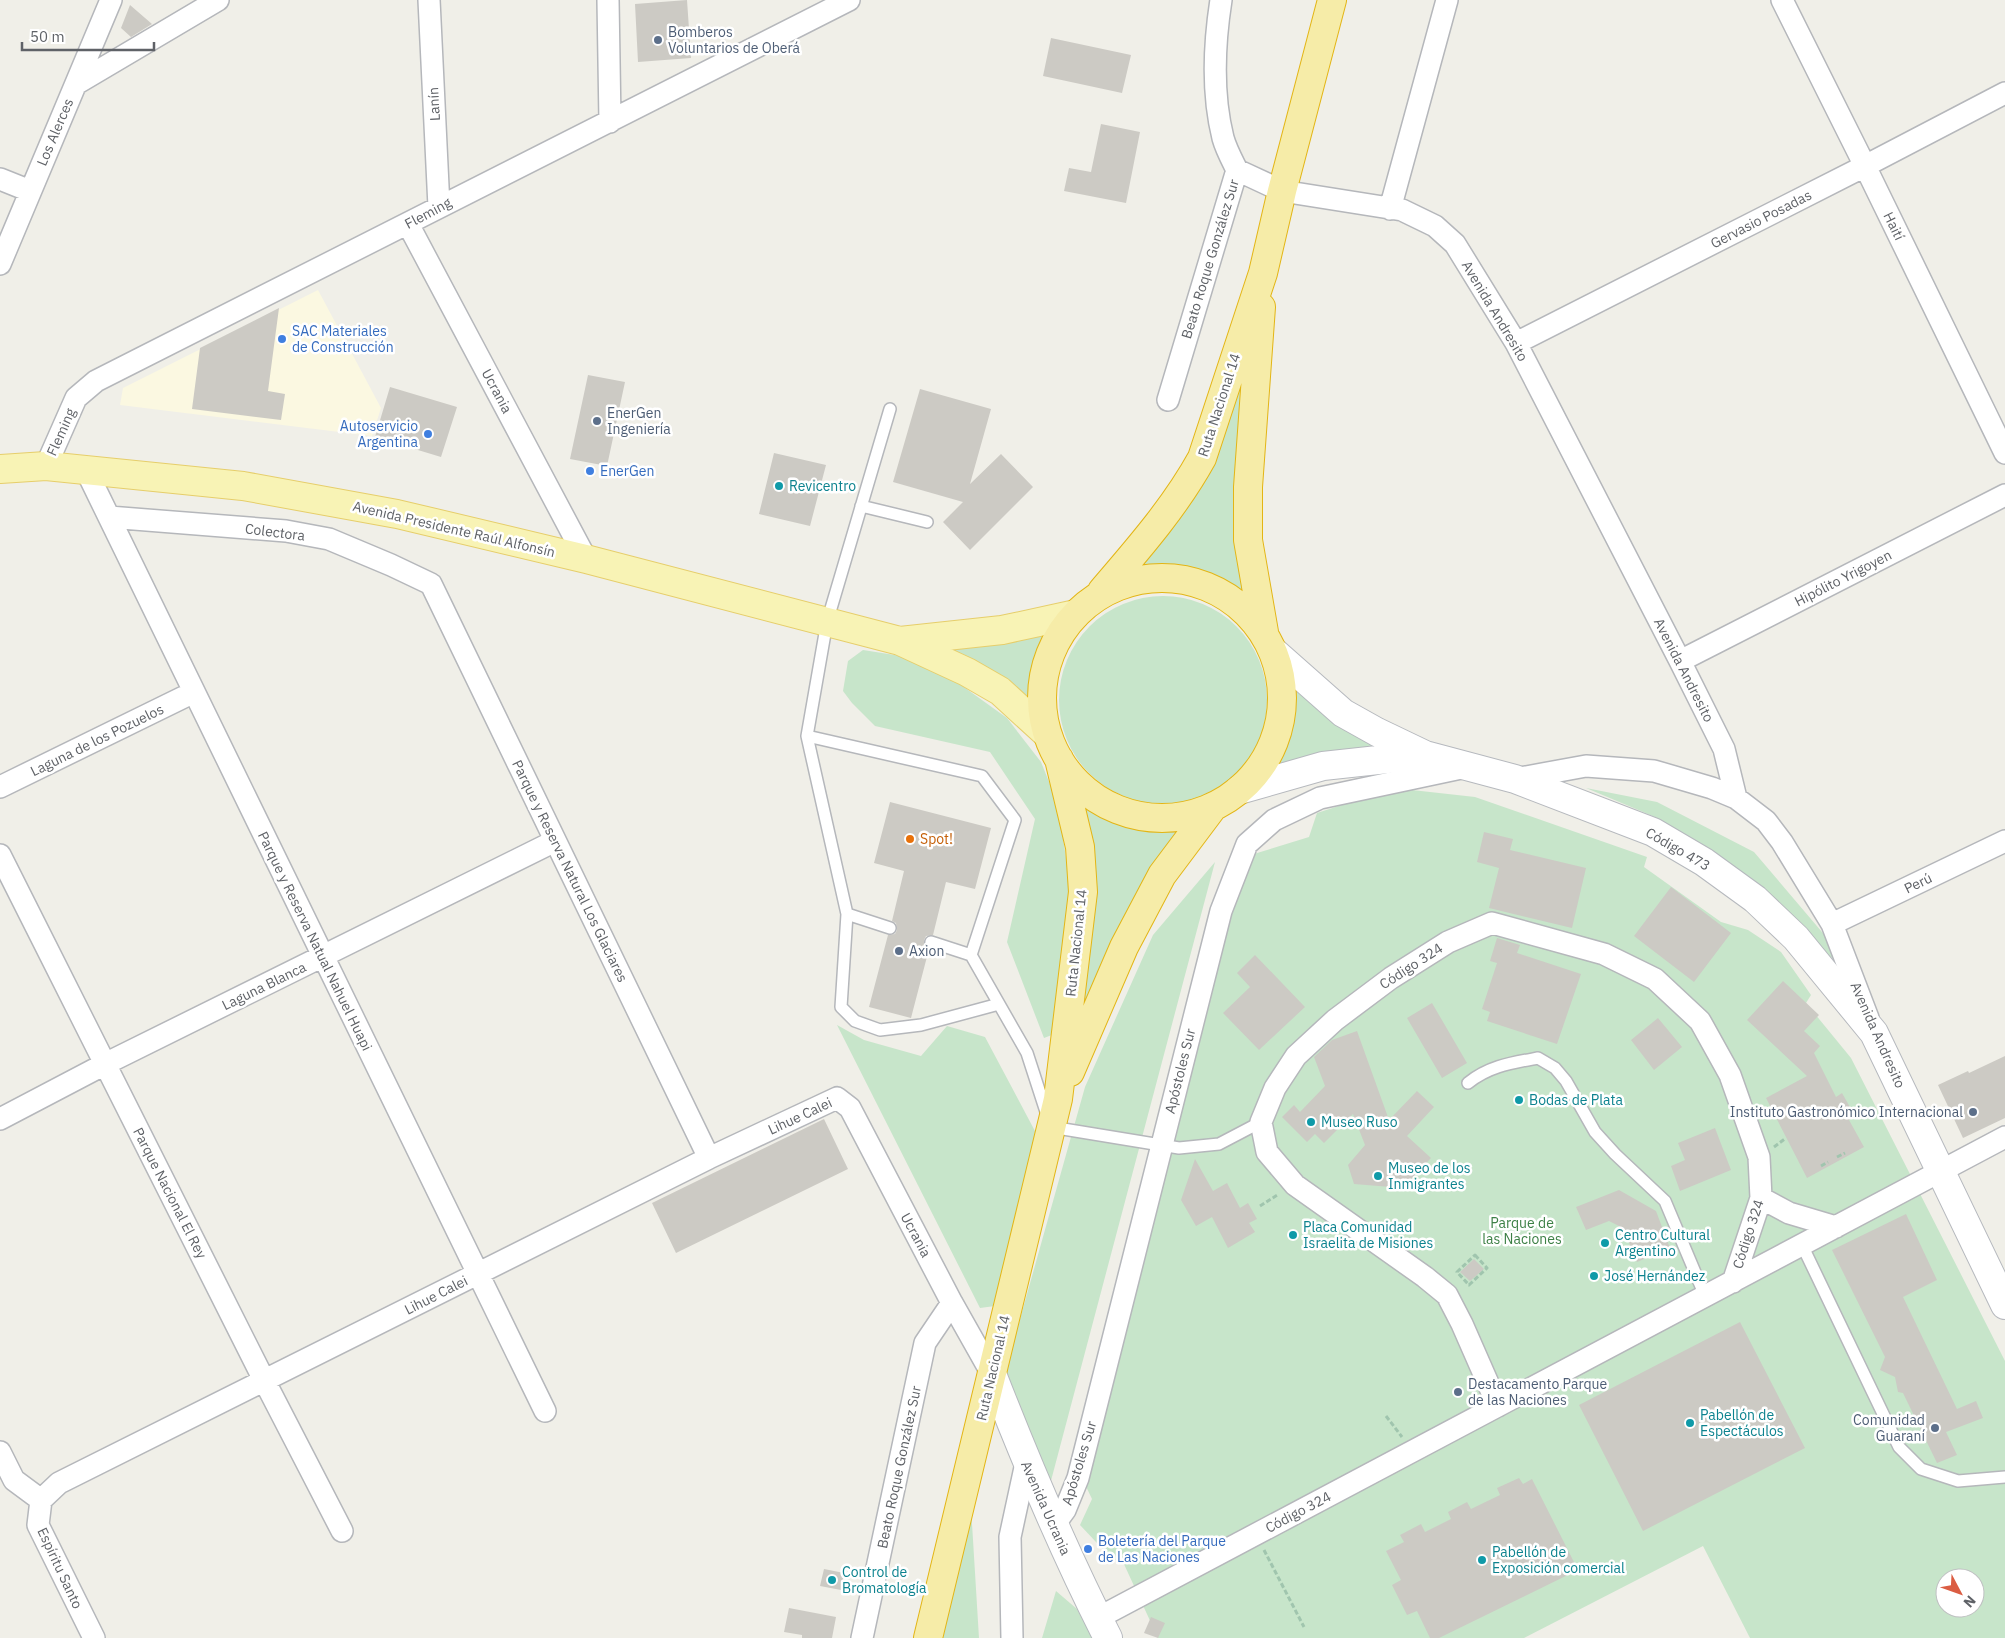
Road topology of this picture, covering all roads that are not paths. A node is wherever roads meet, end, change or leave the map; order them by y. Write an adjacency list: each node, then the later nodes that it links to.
1 (111, 0): 10 (street, Los Alerces)
2 (218, 0): 10 (street)
3 (429, 0): 18 (street, Lanín)
4 (608, 0): 12 (street)
5 (849, 0): 12 (street, Fleming)
6 (1221, 0): 14 (street, Beato Roque González Sur)
7 (1332, 0): 16 (highway, Ruta Nacional 14)
8 (1447, 0): 19 (street)
9 (1782, 0): 13 (street, Haití)
10 (76, 84): 17 (street, Los Alerces)
11 (2005, 93): 13 (street, Gervasio Posadas)
12 (610, 122): 18 (street, Fleming)
13 (1865, 166): 23 (street, Gervasio Posadas); 26 (street, Haití)
14 (1237, 170): 16 (street, Avenida Andresito); 24 (street, Beato Roque González Sur)
15 (0, 179): 17 (street)
16 (1282, 191): 19 (street, Avenida Andresito); 22 (highway, Ruta Nacional 14)
17 (30, 192): 21 (street, Los Alerces)
18 (440, 207): 20 (street, Fleming)
19 (1390, 209): 23 (street, Avenida Andresito)
20 (408, 224): 27 (street, Fleming); 34 (street, Ucrania)
21 (0, 264)
22 (1263, 273): 36 (highway, Ruta Nacional 14); 40 (highway, Ruta Nacional 14)
23 (1516, 343): 41 (street, Avenida Andresito)
24 (1168, 400)
25 (890, 409): 31 (lane)
26 (2005, 453)
27 (46, 466): 28 (main road, Avenida Presidente Raúl Alfonsín); 29 (main road, Avenida Presidente Raúl Alfonsín)
28 (0, 469)
29 (86, 470): 32 (street, Parque y Reserva Natual Nahuel Huapi); 34 (main road, Avenida Presidente Raúl Alfonsín)
30 (2005, 495): 41 (street, Hipólito Yrigoyen)
31 (861, 506): 33 (lane); 38 (lane)
32 (109, 518): 35 (street, Colectora); 42 (street, Parque y Reserva Natual Nahuel Huapi)
33 (927, 522)
34 (586, 559): 38 (main road, Avenida Presidente Raúl Alfonsín)
35 (431, 584): 53 (street, Parque y Reserva Natural Los Glaciares)
36 (1098, 596): 37 (highway); 40 (highway)
37 (1076, 614): 39 (main road, Avenida Presidente Raúl Alfonsín); 43 (highway)
38 (827, 622): 39 (main road, Avenida Presidente Raúl Alfonsín); 44 (lane)
39 (900, 641): 43 (main road, Avenida Presidente Raúl Alfonsín)
40 (1269, 642): 45 (main road); 50 (highway, Ruta Nacional 14)
41 (1680, 661): 51 (street, Avenida Andresito)
42 (194, 692): 49 (street, Laguna de los Pozuelos); 61 (street, Parque y Reserva Natual Nahuel Huapi)
43 (1048, 734): 46 (highway)
44 (807, 736): 56 (lane); 60 (lane)
45 (1425, 755): 47 (main road, Código 473); 50 (main road)
46 (1059, 759): 52 (highway); 67 (highway, Ruta Nacional 14)
47 (1467, 767): 48 (main road, Código 473); 72 (street, Apóstoles Sur)
48 (1515, 780): 51 (street); 63 (main road, Código 473)
49 (0, 787)
50 (1239, 790): 52 (highway, Ruta Nacional 14)
51 (1736, 798): 57 (street, Avenida Andresito)
52 (1213, 807): 67 (highway, Ruta Nacional 14)
53 (555, 841): 61 (street, Laguna Blanca); 73 (street, Parque y Reserva Natural Los Glaciares)
54 (2005, 841): 57 (street, Perú)
55 (0, 855): 64 (street, Parque Nacional El Rey)
56 (847, 914): 58 (lane); 62 (lane)
57 (1832, 924): 63 (street, Avenida Andresito)
58 (890, 928)
59 (931, 942): 60 (lane)
60 (971, 955): 62 (lane)
61 (323, 956): 64 (street, Laguna Blanca); 78 (street, Parque y Reserva Natual Nahuel Huapi)
62 (998, 1004): 70 (lane)
63 (1874, 1033): 74 (main road, Avenida Andresito)
64 (105, 1064): 68 (street, Laguna Blanca); 84 (street, Parque Nacional El Rey)
65 (1468, 1083): 80 (lane)
66 (837, 1098): 73 (street, Lihue Calei); 81 (street, Ucrania)
67 (1058, 1099): 70 (highway, Ruta Nacional 14)
68 (0, 1120)
69 (1261, 1122): 72 (lane); 75 (street, Código 324); 85 (street)
70 (1051, 1127): 72 (lane); 83 (highway, Ruta Nacional 14)
71 (2005, 1137): 74 (street, Código 324)
72 (1162, 1144): 91 (street, Apóstoles Sur)
73 (709, 1158): 78 (street, Lihue Calei)
74 (1941, 1172): 76 (street, Código 324); 82 (main road, Avenida Andresito)
75 (1761, 1198): 76 (street); 79 (street, Código 324)
76 (1836, 1227): 77 (street, Código 324)
77 (1802, 1245): 79 (street, Código 324); 89 (lane)
78 (478, 1274): 84 (street, Lihue Calei); 86 (street, Parque y Reserva Natual Nahuel Huapi)
79 (1732, 1282): 80 (street, Código 324)
80 (1705, 1296): 85 (street, Código 324)
81 (952, 1303): 83 (street, Ucrania); 95 (street, Beato Roque González Sur)
82 (2005, 1305)
83 (992, 1374): 88 (main road, Avenida Ucrania); 96 (highway, Ruta Nacional 14)
84 (264, 1380): 90 (street, Lihue Calei); 92 (street, Parque Nacional El Rey)
85 (1498, 1406): 93 (street, Código 324)
86 (545, 1411)
87 (0, 1452): 90 (street)
88 (1026, 1463): 91 (main road, Avenida Ucrania); 97 (street)
89 (2005, 1477)
90 (41, 1500): 94 (street, Espíritu Santo)
91 (1054, 1525): 93 (main road, Avenida Ucrania)
92 (342, 1531)
93 (1103, 1628)
94 (94, 1638)
95 (862, 1638)
96 (928, 1638)
97 (1012, 1638)

